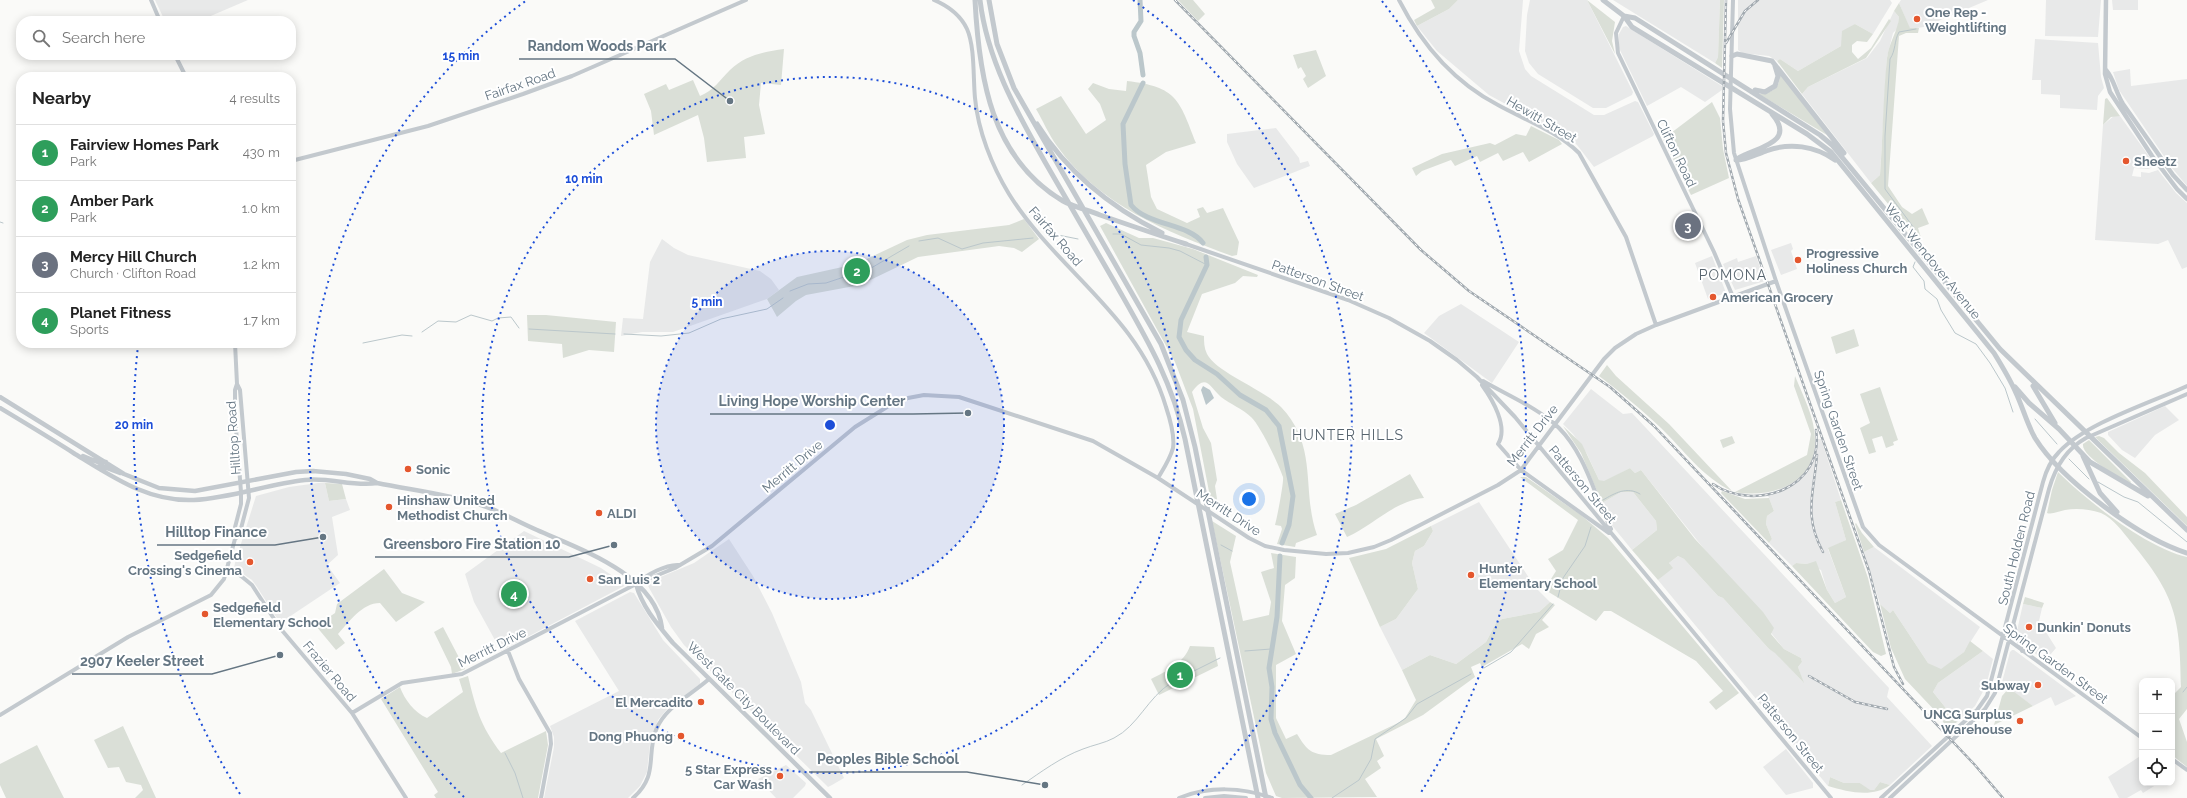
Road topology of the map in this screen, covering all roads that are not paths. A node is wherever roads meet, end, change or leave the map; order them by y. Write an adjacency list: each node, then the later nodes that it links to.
1 (151, 0): 11 (main road)
2 (746, 0): 20 (main road, Fairfax Road)
3 (934, 0): 48 (main road, Fairfax Road)
4 (975, 0): 26 (highway)
5 (980, 0): 80 (highway)
6 (989, 0): 18 (highway)
7 (1399, 0): 29 (main road, Hewitt Street)
8 (1602, 0): 12 (highway, West Wendover Avenue)
9 (1733, 0): 13 (main road, Spring Garden Street)
10 (2106, 0): 16 (main road)
11 (158, 16)
12 (1624, 16): 15 (highway, West Wendover Avenue); 19 (highway, West Wendover Avenue); 28 (main road, Clifton Road)
13 (1732, 56): 15 (highway); 21 (main road, Spring Garden Street); 23 (highway)
14 (178, 60): 17 (main road)
15 (1716, 68): 23 (highway, West Wendover Avenue)
16 (2106, 70): 24 (main road); 25 (main road)
17 (184, 72)
18 (1014, 88): 26 (highway); 81 (highway)
19 (1769, 111): 21 (highway); 22 (highway, West Wendover Avenue)
20 (296, 160)
21 (1736, 160): 22 (highway); 27 (main road, Spring Garden Street)
22 (1842, 164): 33 (highway, West Wendover Avenue)
23 (1857, 173): 31 (highway, West Wendover Avenue)
24 (2187, 190)
25 (2187, 199)
26 (1186, 244): 32 (main road, Patterson Street)
27 (1776, 281): 28 (main road, Merritt Drive); 63 (main road, Spring Garden Street)
28 (1733, 297): 29 (main road, Merritt Drive)
29 (1656, 325): 39 (main road, Merritt Drive)
30 (235, 348): 34 (main road, Hilltop Road)
31 (2020, 370): 40 (highway); 54 (highway, West Wendover Avenue)
32 (1477, 377): 39 (main road); 46 (main road); 57 (main road, Patterson Street)
33 (2009, 379): 40 (highway); 55 (highway, West Wendover Avenue)
34 (237, 384): 49 (main road, Hilltop Road); 50 (main road, Hilltop Road)
35 (2187, 386): 41 (main road, South Holden Road)
36 (2187, 394): 41 (main road, South Holden Road)
37 (0, 397): 44 (main road, West Gate City Boulevard)
38 (0, 408): 42 (main road, West Gate City Boulevard)
39 (1554, 424): 46 (main road, Merritt Drive); 57 (main road)
40 (2059, 429): 41 (highway)
41 (2072, 444): 43 (highway); 62 (main road, South Holden Road); 63 (main road, South Holden Road)
42 (72, 452): 44 (main road); 45 (main road, West Gate City Boulevard)
43 (2083, 455): 54 (highway); 55 (highway)
44 (106, 462): 47 (main road, West Gate City Boulevard)
45 (97, 467): 47 (main road); 53 (main road, West Gate City Boulevard)
46 (1521, 470): 48 (main road, Merritt Drive); 57 (main road)
47 (131, 477): 50 (main road, West Gate City Boulevard)
48 (1158, 478): 61 (main road, Merritt Drive)
49 (247, 482): 50 (main road, West Gate City Boulevard); 51 (main road, West Gate City Boulevard); 52 (main road, Hilltop Road)
50 (240, 483): 53 (main road, Hilltop Road)
51 (377, 483): 52 (main road, West Gate City Boulevard); 61 (main road, West Gate City Boulevard)
52 (248, 490): 53 (main road, West Gate City Boulevard); 58 (main road, Hilltop Road)
53 (241, 492): 58 (main road, Hilltop Road)
54 (2156, 501): 56 (highway, West Wendover Avenue)
55 (2123, 518): 59 (highway, West Wendover Avenue)
56 (2187, 530)
57 (1614, 536): 83 (main road, Patterson Street)
58 (235, 539): 60 (main road)
59 (2187, 553)
60 (227, 568): 68 (main road, Frazier Road); 69 (main road)
61 (636, 584): 65 (main road, Merritt Drive); 67 (main road, West Gate City Boulevard)
62 (2014, 625): 64 (main road, South Holden Road); 66 (main road)
63 (2003, 637): 64 (main road, Spring Garden Street); 84 (main road, South Holden Road)
64 (2009, 641): 66 (main road, Spring Garden Street); 85 (main road, South Holden Road)
65 (508, 651): 68 (main road, Merritt Drive); 74 (main road)
66 (2022, 651): 70 (main road, Spring Garden Street)
67 (709, 679): 75 (main road); 76 (main road, West Gate City Boulevard)
68 (352, 713): 73 (main road, Frazier Road)
69 (0, 715)
70 (2139, 736)
71 (2175, 761): 72 (main road)
72 (2187, 770)
73 (406, 798)
74 (541, 798)
75 (633, 798)
76 (830, 798)
77 (1179, 798): 82 (main road)
78 (1205, 798): 79 (main road)
79 (1245, 798)
80 (1258, 798)
81 (1266, 798)
82 (1272, 798)
83 (1831, 798)
84 (1881, 798)
85 (1890, 798)

